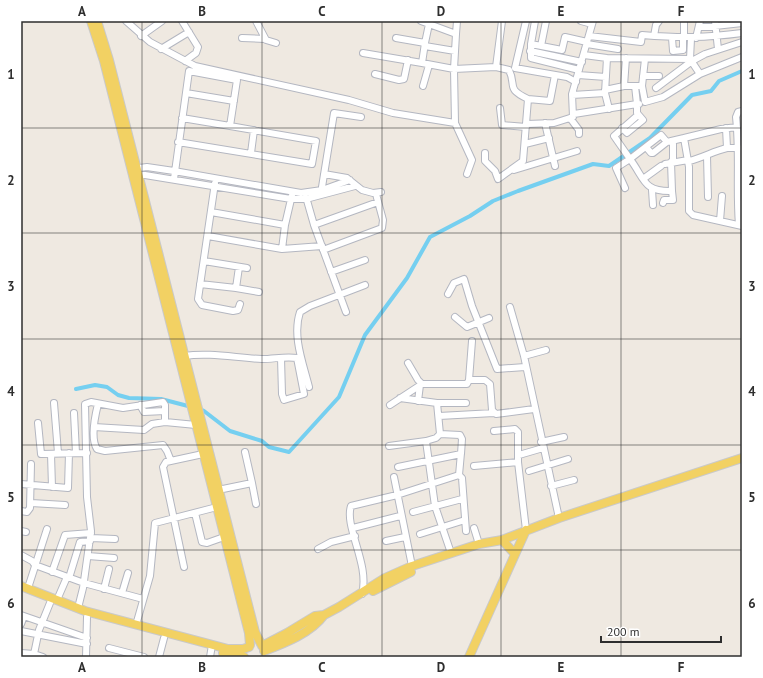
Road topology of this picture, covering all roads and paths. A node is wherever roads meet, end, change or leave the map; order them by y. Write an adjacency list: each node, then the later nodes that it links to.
1 (91, 21): 106 (main road)
2 (97, 21): 106 (main road)
3 (126, 21): 24 (street)
4 (162, 21): 24 (street)
5 (182, 21): 21 (street)
6 (421, 21): 18 (street)
7 (457, 21): 23 (street)
8 (502, 21): 53 (street)
9 (526, 21): 58 (street)
10 (536, 21): 37 (street)
11 (546, 21): 36 (street)
12 (581, 21): 16 (street)
13 (660, 21): 25 (street)
14 (684, 21): 29 (street)
15 (259, 22): 31 (street)
16 (592, 22): 32 (street)
17 (742, 23): 20 (street)
18 (429, 24): 23 (street); 35 (street)
19 (700, 24): 20 (street); 29 (street)
20 (715, 24): 30 (street)
21 (190, 32): 38 (street); 50 (street)
22 (742, 33): 30 (street)
23 (456, 34): 41 (street)
24 (141, 36): 38 (street)
25 (654, 36): 28 (street); 32 (street)
26 (242, 38): 31 (street)
27 (396, 38): 35 (street)
28 (672, 38): 29 (street); 29 (street)
29 (688, 38): 30 (street); 49 (street)
30 (716, 38): 40 (street)
31 (265, 39): 34 (street)
32 (588, 41): 36 (street); 39 (street); 43 (street)
33 (742, 42): 40 (street)
34 (276, 43)
35 (425, 44): 41 (street); 52 (street)
36 (541, 46): 37 (street)
37 (530, 47): 51 (street); 55 (street)
38 (161, 49): 50 (street)
39 (618, 49)
40 (718, 49): 49 (street)
41 (455, 51): 54 (street)
42 (363, 53): 48 (street)
43 (584, 55): 45 (street); 51 (street)
44 (742, 57): 57 (street)
45 (607, 58): 46 (street); 61 (street)
46 (626, 58): 47 (street); 64 (street)
47 (645, 58): 49 (street); 59 (street)
48 (408, 60): 52 (street); 56 (street)
49 (691, 60): 57 (street); 67 (street)
50 (185, 62): 81 (street)
51 (582, 62): 55 (street)
52 (425, 64): 54 (street); 63 (street)
53 (496, 67): 54 (street); 71 (street)
54 (454, 69): 81 (street)
55 (579, 72): 61 (street); 62 (street)
56 (375, 74)
57 (700, 74): 73 (street)
58 (555, 75): 62 (street); 71 (street)
59 (643, 76): 60 (street); 66 (street)
60 (659, 76)
61 (606, 77): 68 (street)
62 (576, 82): 70 (street)
63 (423, 86)
64 (624, 86): 65 (street); 68 (street)
65 (635, 86): 66 (street); 74 (street)
66 (642, 86): 73 (street)
67 (656, 88)
68 (605, 92): 70 (street); 76 (street)
69 (186, 93): 72 (street); 72 (street); 80 (street)
70 (572, 95): 78 (street)
71 (528, 98): 84 (street)
72 (234, 101): 83 (street)
73 (645, 102): 74 (street)
74 (637, 104): 76 (street); 99 (street)
75 (500, 108): 84 (street)
76 (609, 109): 78 (street)
77 (742, 111): 85 (street)
78 (572, 116): 82 (street); 88 (street)
79 (361, 117): 108 (street)
80 (182, 118): 83 (street); 91 (street)
81 (455, 123): 109 (street)
82 (545, 123): 84 (street); 89 (street)
83 (230, 126): 87 (street)
84 (526, 126): 93 (street)
85 (737, 127): 86 (street); 95 (street)
86 (726, 128): 90 (street); 94 (street)
87 (254, 130): 97 (street); 97 (street)
88 (579, 134)
89 (549, 138): 93 (street); 101 (street)
90 (684, 138): 92 (street); 102 (street)
91 (178, 142): 97 (street); 107 (street)
92 (670, 142): 99 (street); 103 (street)
93 (525, 144): 105 (street)
94 (727, 148): 95 (street); 100 (street)
95 (739, 148): 130 (street)
96 (577, 151): 101 (street)
97 (251, 153)
98 (485, 153): 105 (street)
99 (628, 156): 111 (street); 115 (street)
100 (707, 156): 102 (street); 122 (street)
101 (553, 158): 104 (street); 105 (street)
102 (688, 160): 103 (street); 127 (street)
103 (668, 163): 111 (street); 117 (street)
104 (555, 166)
105 (512, 170)
106 (134, 171): 107 (street); 110 (street); 153 (main road); 174 (main road)
107 (174, 171): 110 (street); 113 (street)
108 (324, 174): 112 (street); 118 (street)
109 (467, 174)
110 (174, 179): 113 (street)
111 (643, 179): 116 (street)
112 (350, 180): 114 (street); 118 (street)
113 (215, 183): 119 (street); 126 (street)
114 (355, 186): 118 (street); 123 (street)
115 (625, 188)
116 (652, 190): 117 (street); 125 (street)
117 (672, 191): 124 (street)
118 (322, 193): 120 (street)
119 (291, 195): 120 (street); 128 (street)
120 (306, 196): 129 (street)
121 (722, 196): 127 (street)
122 (708, 197)
123 (378, 202): 129 (street); 132 (street)
124 (663, 203)
125 (653, 205)
126 (211, 212): 128 (street); 131 (street)
127 (720, 221): 130 (street)
128 (285, 225): 133 (street)
129 (314, 225): 132 (street)
130 (740, 225)
131 (208, 236): 133 (street); 135 (street)
132 (322, 248): 133 (street); 138 (street)
133 (282, 249)
134 (365, 260): 138 (street)
135 (204, 261): 136 (street); 139 (street)
136 (239, 267): 137 (street); 141 (street)
137 (247, 268)
138 (331, 272): 144 (street)
139 (200, 284): 141 (street); 145 (street)
140 (365, 285): 144 (street)
141 (236, 288): 142 (street)
142 (259, 292)
143 (448, 294): 150 (street)
144 (340, 295): 147 (street); 160 (street)
145 (240, 304)
146 (510, 307): 154 (street)
147 (346, 312)
148 (454, 317): 150 (street)
149 (489, 318): 150 (street)
150 (478, 323): 157 (street)
151 (472, 341): 158 (street)
152 (546, 350): 154 (street)
153 (184, 356): 155 (street); 209 (main road)
154 (524, 356): 157 (street)
155 (281, 358): 155 (street)
156 (408, 363): 159 (street)
157 (525, 366): 168 (street)
158 (469, 380): 159 (street); 170 (street)
159 (421, 384): 161 (street); 162 (street)
160 (308, 387)
161 (400, 398): 162 (street); 167 (street)
162 (418, 401): 165 (street)
163 (54, 403): 183 (street)
164 (98, 404): 172 (street); 175 (street); 185 (street)
165 (437, 404): 166 (street); 171 (street)
166 (466, 404)
167 (390, 405)
168 (534, 409): 170 (street); 180 (street)
169 (74, 413): 184 (street)
170 (494, 413): 171 (street)
171 (439, 416): 177 (street)
172 (165, 422): 174 (street); 175 (street)
173 (38, 423): 187 (street)
174 (196, 425): 188 (main road)
175 (94, 427): 193 (street)
176 (494, 431): 189 (street)
177 (440, 434): 179 (street); 186 (street)
178 (564, 437): 180 (street)
179 (426, 441): 181 (street); 192 (street)
180 (542, 445): 189 (street); 196 (street)
181 (389, 446)
182 (245, 452): 203 (street)
183 (58, 453): 184 (street); 187 (street)
184 (72, 453): 185 (street); 208 (street)
185 (87, 453): 232 (street)
186 (461, 453): 192 (street); 200 (street)
187 (51, 454): 208 (street)
188 (203, 454): 193 (street); 216 (main road)
189 (519, 455): 194 (street)
190 (742, 458): 221 (main road)
191 (568, 459): 196 (street)
192 (429, 460): 198 (street); 204 (street)
193 (171, 461): 222 (street)
194 (518, 462): 197 (street); 228 (street)
195 (31, 464): 206 (street)
196 (546, 464): 199 (street); 207 (street)
197 (474, 466)
198 (398, 467)
199 (529, 471)
200 (459, 475): 204 (street); 211 (street)
201 (394, 477): 210 (street)
202 (574, 480): 207 (street)
203 (252, 483): 209 (street); 213 (street)
204 (432, 483): 210 (street); 215 (street)
205 (21, 484): 206 (street)
206 (31, 485): 208 (street); 212 (street)
207 (551, 486): 221 (street)
208 (52, 487)
209 (218, 490): 272 (main road)
210 (397, 495): 220 (street); 225 (street)
211 (462, 499): 215 (street); 223 (street)
212 (31, 503): 214 (street); 217 (street)
213 (256, 504)
214 (65, 505)
215 (435, 506): 218 (street); 226 (street)
216 (217, 507): 219 (street); 233 (main road)
217 (21, 511)
218 (413, 512)
219 (195, 513): 222 (street); 233 (street)
220 (400, 516): 225 (street); 234 (street)
221 (559, 518): 228 (main road)
222 (174, 519): 247 (street); 258 (street)
223 (465, 520): 226 (street); 229 (street)
224 (47, 528): 245 (street)
225 (353, 528): 231 (street)
226 (442, 528): 230 (street); 240 (street)
227 (474, 528): 238 (street)
228 (526, 530): 236 (main road); 241 (main road)
229 (466, 531)
230 (420, 534)
231 (355, 536): 239 (street); 256 (street)
232 (91, 537): 235 (street); 243 (street); 249 (street); 251 (street)
233 (224, 537): 269 (main road)
234 (405, 537): 237 (street); 246 (street)
235 (115, 539)
236 (500, 540): 238 (main road); 241 (main road); 256 (main road)
237 (386, 541)
238 (479, 544): 240 (main road)
239 (318, 549)
240 (450, 553): 246 (main road)
241 (515, 554): 282 (main road)
242 (21, 555): 245 (street)
243 (88, 556): 244 (street); 252 (street)
244 (114, 558)
245 (36, 566): 249 (street); 253 (street)
246 (412, 566): 256 (main road)
247 (184, 567)
248 (109, 569): 254 (street)
249 (52, 572): 251 (street)
250 (128, 573): 255 (street)
251 (68, 577): 252 (street); 257 (street)
252 (84, 583): 254 (street); 259 (street)
253 (23, 588): 257 (main road)
254 (104, 589): 255 (street)
255 (122, 593): 258 (street)
256 (364, 593): 272 (main road)
257 (53, 599): 259 (main road); 261 (main road); 262 (street)
258 (143, 599): 264 (street)
259 (78, 608): 264 (main road)
260 (23, 615): 262 (street); 263 (street)
261 (87, 617): 267 (main road); 268 (street)
262 (42, 623): 266 (street); 268 (street)
263 (21, 624)
264 (136, 624): 271 (main road)
265 (21, 631): 266 (street)
266 (38, 634): 268 (street); 274 (street)
267 (164, 638): 271 (main road); 279 (street)
268 (87, 641): 277 (street)
269 (250, 646): 271 (main road); 272 (main road); 281 (main road)
270 (109, 648): 275 (street)
271 (211, 651): 280 (main road)
272 (263, 651)
273 (21, 653): 274 (street)
274 (34, 654): 276 (street)
275 (118, 654): 278 (street)
276 (43, 657)
277 (86, 657)
278 (144, 657)
279 (159, 657)
280 (240, 657)
281 (250, 657)
282 (469, 657)

